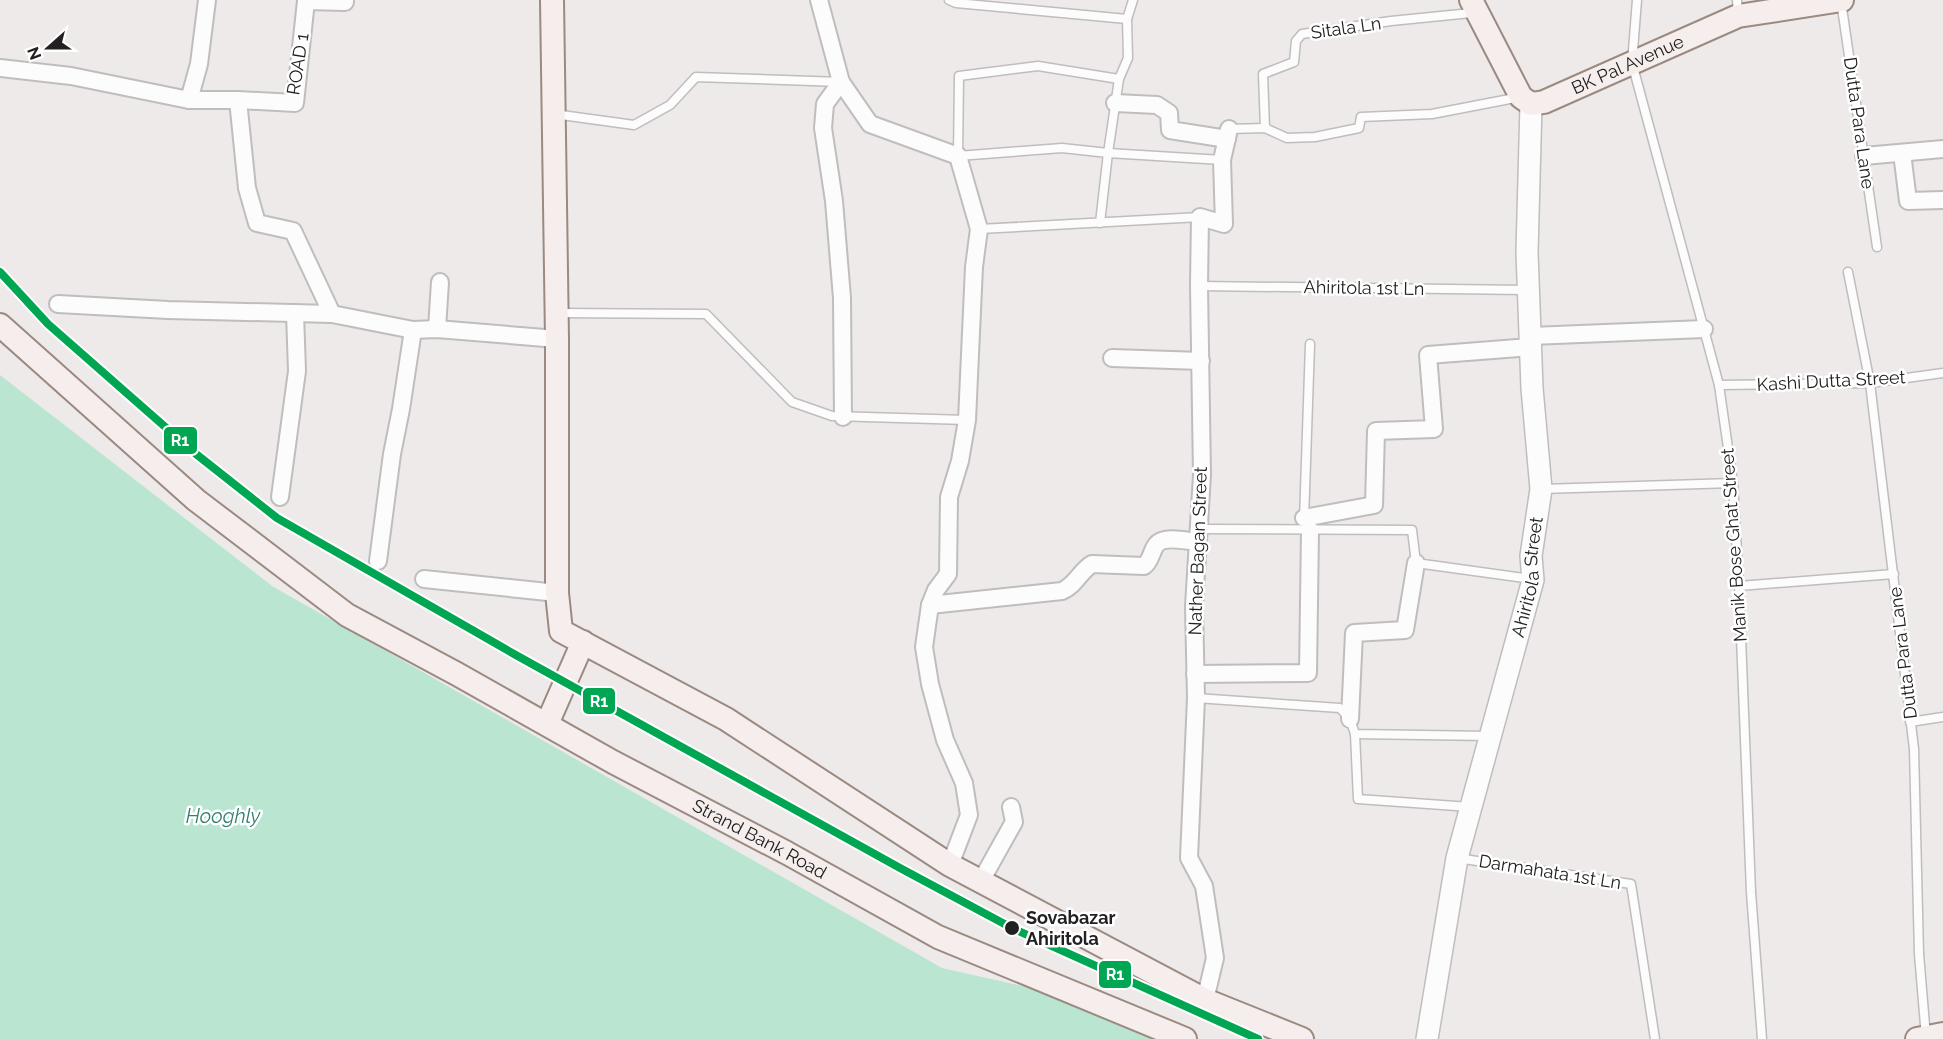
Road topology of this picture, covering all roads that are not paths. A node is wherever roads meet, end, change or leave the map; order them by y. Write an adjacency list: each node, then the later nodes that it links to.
1 (207, 0): 16 (street)
2 (345, 0): 17 (street, ROAD 1)
3 (552, 0): 20 (main road)
4 (819, 0): 15 (street)
5 (949, 0): 11 (lane)
6 (1133, 0): 11 (lane)
7 (1637, 0): 12 (lane, Manik Bose Ghat Street)
8 (1841, 0): 10 (main road, BK Pal Avenue); 27 (lane, Dutta Para Lane)
9 (1471, 7): 18 (main road); 21 (lane, Sitala Ln)
10 (1738, 8): 12 (main road, BK Pal Avenue)
11 (1127, 19): 14 (lane)
12 (1632, 63): 18 (main road, BK Pal Avenue); 44 (lane, Manik Bose Ghat Street)
13 (0, 68): 16 (street, ROAD 1)
14 (1119, 79): 19 (lane); 26 (lane)
15 (841, 82): 20 (lane); 26 (street); 54 (street)
16 (189, 100): 17 (street, ROAD 1)
17 (238, 100): 41 (street)
18 (1526, 101): 21 (lane); 37 (street, Ahiritola Street)
19 (1115, 103): 22 (street); 24 (lane)
20 (554, 114): 40 (main road)
21 (1265, 128): 22 (lane)
22 (1228, 134): 28 (street)
23 (1943, 149): 25 (street)
24 (1108, 153): 26 (lane); 28 (lane); 31 (lane)
25 (1902, 153): 27 (street); 29 (street)
26 (958, 156): 32 (street)
27 (1864, 156): 33 (lane, Dutta Para Lane)
28 (1222, 160): 30 (street)
29 (1943, 200)
30 (1200, 217): 31 (lane); 36 (street, Nather Bagan Street)
31 (1100, 223): 32 (lane)
32 (980, 229): 55 (street)
33 (1877, 247)
34 (1848, 272): 52 (lane, Dutta Para Lane)
35 (441, 282): 43 (street)
36 (1199, 286): 37 (lane, Ahiritola 1st Ln); 50 (street, Nather Bagan Street)
37 (1530, 290): 47 (street, Ahiritola Street)
38 (58, 304): 39 (street)
39 (295, 313): 41 (street); 58 (street)
40 (556, 313): 46 (main road); 54 (lane)
41 (332, 314): 45 (street)
42 (0, 325): 74 (main road, Strand Bank Road)
43 (437, 329): 45 (street); 46 (street)
44 (1704, 329): 47 (street); 53 (lane, Manik Bose Ghat Street)
45 (413, 330): 61 (street)
46 (557, 339): 67 (main road)
47 (1531, 341): 57 (street, Ahiritola Street); 59 (street)
48 (1311, 344): 59 (lane)
49 (1112, 358): 50 (street)
50 (1201, 361): 60 (street, Nather Bagan Street)
51 (1943, 373): 52 (lane, Kashi Dutta Street)
52 (1870, 383): 53 (lane, Kashi Dutta Street); 63 (lane, Dutta Para Lane)
53 (1719, 386): 56 (lane, Manik Bose Ghat Street)
54 (843, 417): 55 (lane)
55 (967, 420): 68 (street)
56 (1733, 483): 57 (lane); 66 (lane, Manik Bose Ghat Street)
57 (1541, 489): 65 (street, Ahiritola Street)
58 (280, 497)
59 (1306, 526): 60 (lane); 62 (lane); 70 (street)
60 (1199, 535): 68 (street); 70 (street, Nather Bagan Street)
61 (378, 561)
62 (1416, 563): 65 (lane); 75 (street)
63 (1893, 574): 66 (lane); 73 (lane, Dutta Para Lane)
64 (424, 579): 67 (street)
65 (1533, 580): 76 (street, Ahiritola Street)
66 (1739, 586): 88 (lane, Manik Bose Ghat Street)
67 (557, 593): 69 (main road)
68 (930, 605): 80 (street)
69 (583, 642): 74 (main road); 80 (main road)
70 (1196, 674): 71 (street, Nather Bagan Street)
71 (1196, 699): 75 (lane); 82 (street, Nather Bagan Street)
72 (1943, 717): 73 (lane)
73 (1910, 722): 83 (lane, Dutta Para Lane)
74 (547, 724): 84 (main road, Strand Bank Road)
75 (1353, 727): 76 (lane); 78 (lane)
76 (1489, 736): 78 (street, Ahiritola Street)
77 (1011, 807): 81 (street)
78 (1470, 807): 79 (street, Ahiritola Street)
79 (1457, 858): 86 (street, Ahiritola Street); 87 (lane, Darmahata 1st Ln)
80 (950, 865): 81 (main road)
81 (981, 881): 82 (main road)
82 (1205, 1000): 85 (main road)
83 (1929, 1037)
84 (1185, 1039)
85 (1302, 1039)
86 (1427, 1039)
87 (1654, 1039)
88 (1762, 1039)

